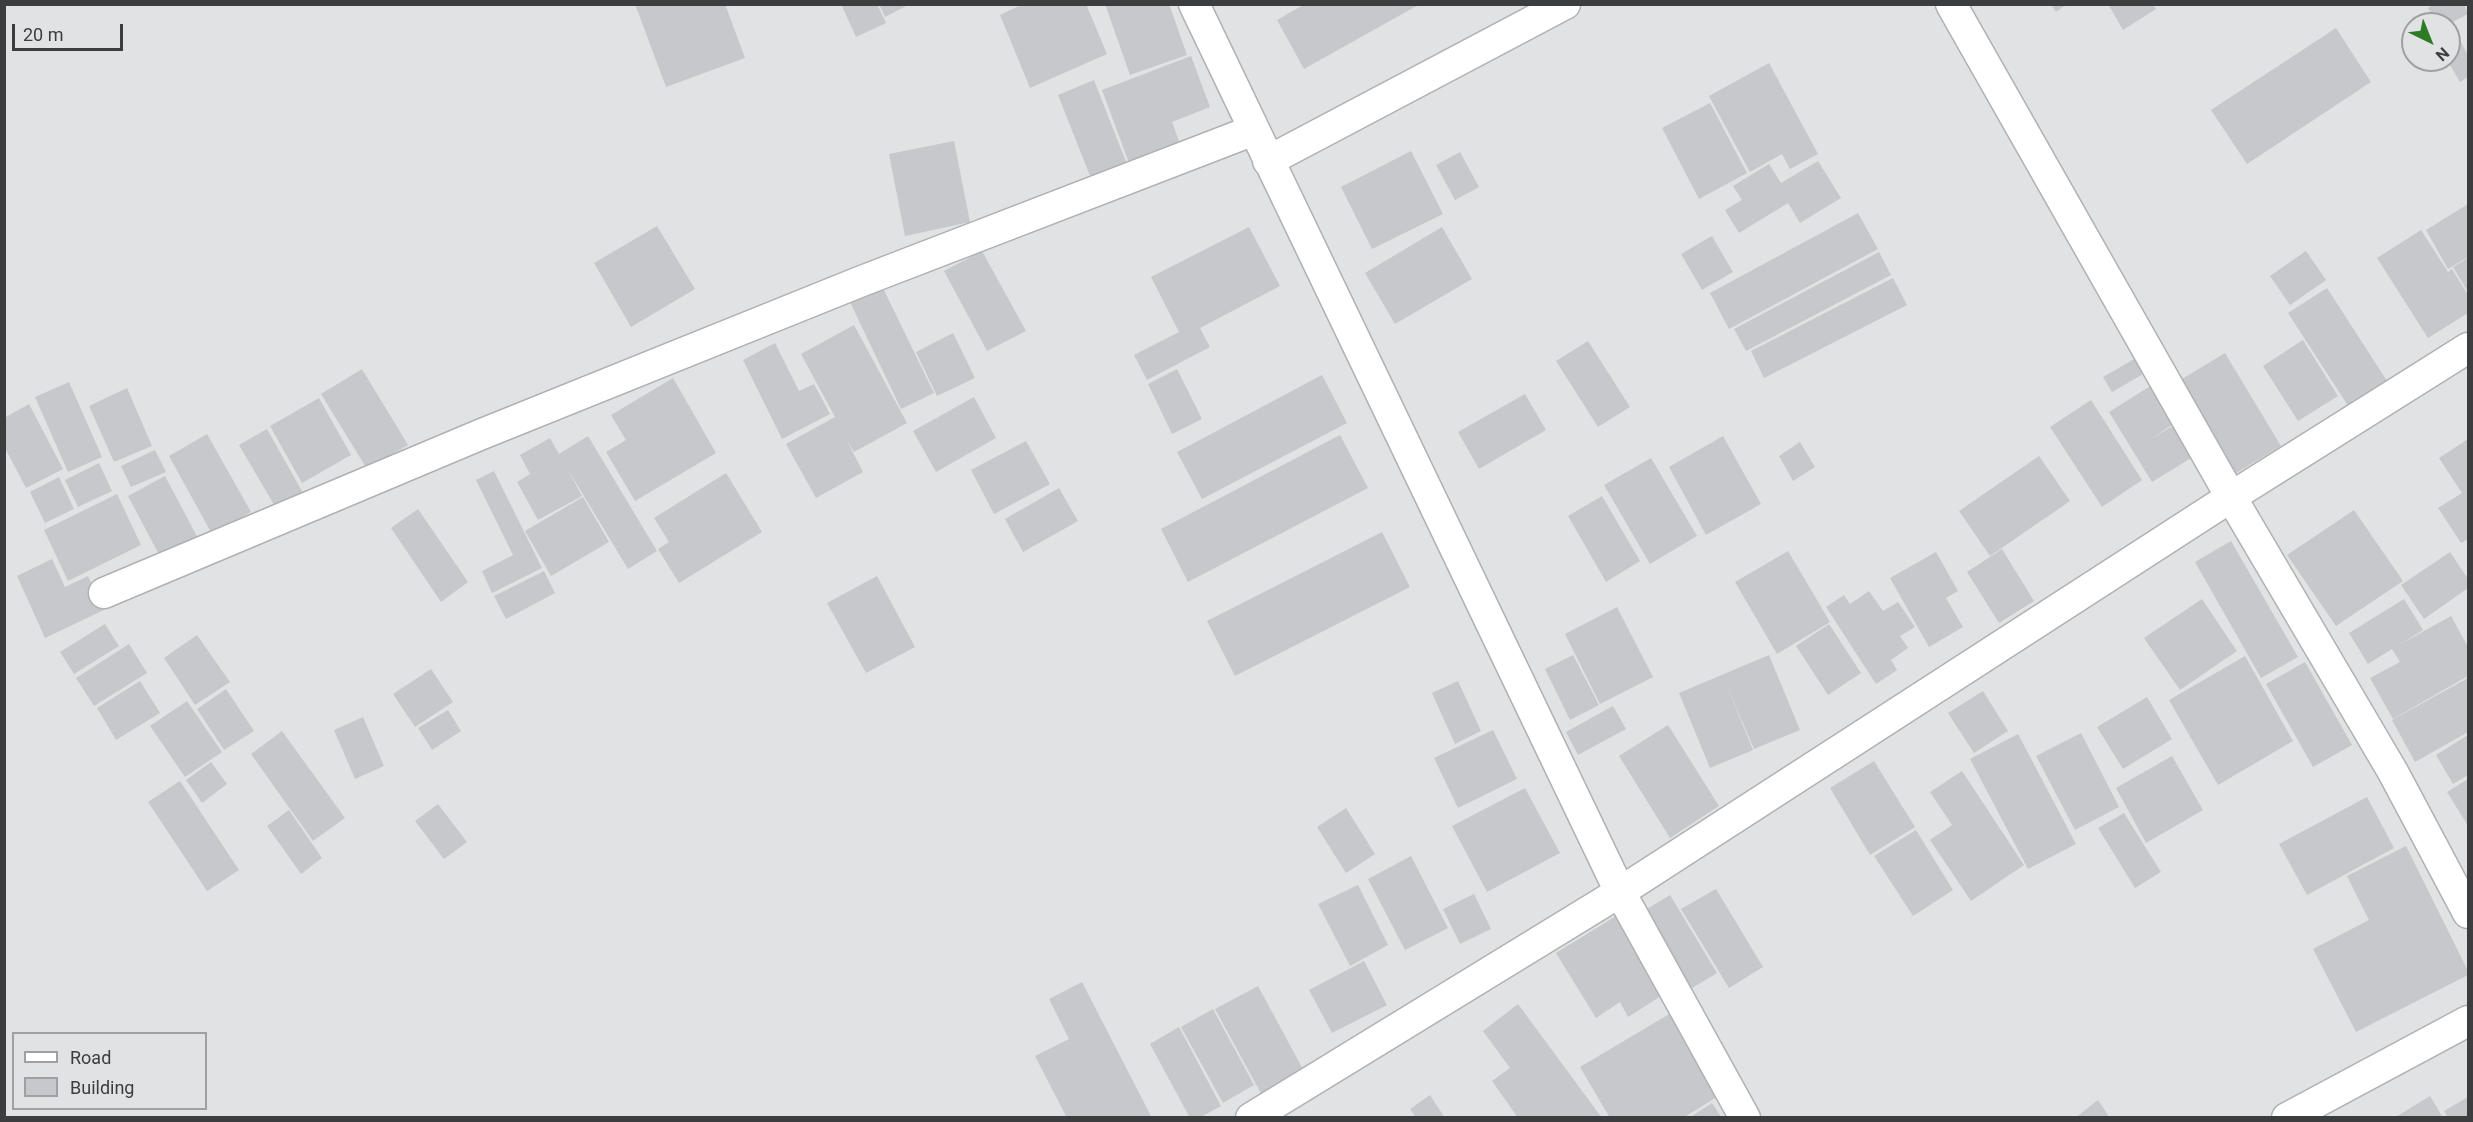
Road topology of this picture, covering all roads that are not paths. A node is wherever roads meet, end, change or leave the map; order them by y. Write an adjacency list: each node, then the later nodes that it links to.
1 (1194, 4): 4 (street)
2 (1565, 4): 5 (street)
3 (1951, 4): 7 (street)
4 (1254, 130): 5 (street); 8 (street)
5 (1268, 161): 9 (street)
6 (2469, 348): 7 (street)
7 (2231, 497): 9 (street); 10 (street)
8 (104, 593)
9 (1620, 892): 12 (street); 13 (street)
10 (2469, 913)
11 (2469, 1021): 14 (street)
12 (1251, 1118)
13 (1745, 1118)
14 (2287, 1118)

